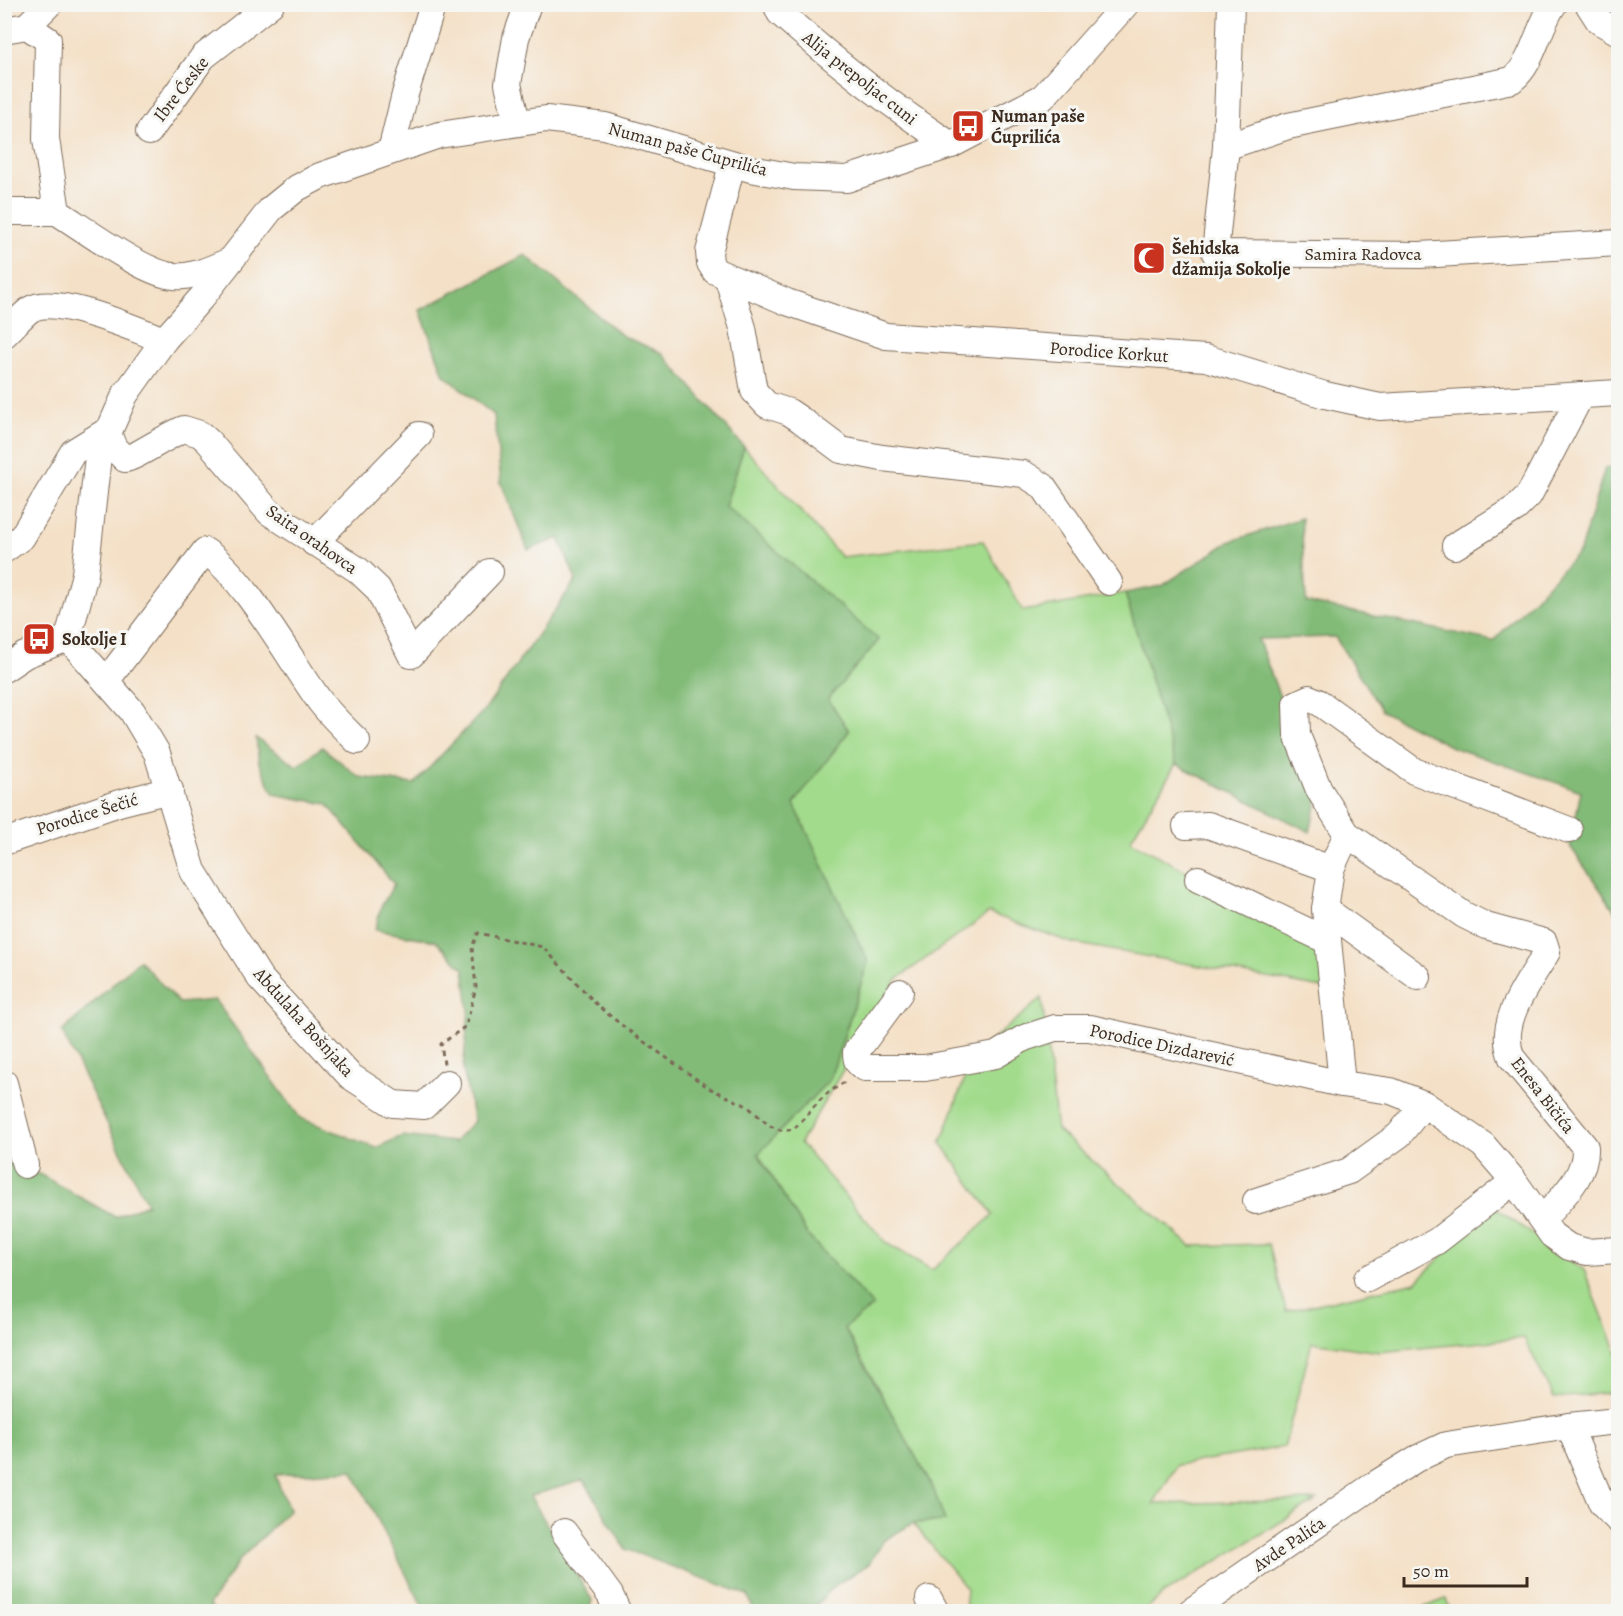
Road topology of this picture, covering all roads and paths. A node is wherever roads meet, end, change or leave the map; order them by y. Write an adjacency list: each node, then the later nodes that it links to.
1 (48, 4): 9 (street)
2 (271, 4): 11 (street, Ibre Ćeske)
3 (433, 4): 14 (street)
4 (528, 4): 10 (street)
5 (776, 4): 12 (street, Alija prepoljac cuni)
6 (1126, 4): 12 (street, Numan paše Čuprilića)
7 (1231, 4): 13 (street, Samira Radovca)
8 (1554, 4): 13 (street)
9 (27, 32): 17 (street)
10 (517, 122): 14 (street, Numan paše Čuprilića); 15 (street, Numan paše Čuprilića)
11 (149, 132)
12 (951, 145): 15 (street, Numan paše Čuprilića)
13 (1226, 147): 18 (street, Samira Radovca)
14 (391, 151): 19 (street, Numan paše Čuprilića)
15 (732, 165): 20 (street, Porodice Korkut)
16 (4, 212): 17 (street)
17 (57, 212): 19 (street)
18 (1618, 243)
19 (227, 262): 22 (street, Numan paše Čuprilića)
20 (728, 279): 24 (street, Porodice Korkut); 31 (street)
21 (4, 335): 22 (street)
22 (164, 340): 25 (street, Numan paše Čuprilića)
23 (1618, 393): 24 (street, Porodice Korkut)
24 (1581, 395): 28 (street)
25 (107, 431): 27 (street, Saita orahovca); 29 (street); 32 (street, Numan paše Čuprilića)
26 (419, 435): 27 (street)
27 (314, 543): 30 (street, Saita orahovca)
28 (1455, 546)
29 (4, 550)
30 (490, 572)
31 (1109, 582)
32 (68, 638): 33 (street); 34 (street, Abdulaha Bošnjaka)
33 (4, 669)
34 (107, 680): 35 (street); 36 (street, Abdulaha Bošnjaka)
35 (357, 741)
36 (170, 790): 40 (street, Porodice Šečić); 49 (street, Abdulaha Bošnjaka)
37 (1186, 826): 41 (street)
38 (1569, 830): 39 (street, Enesa Bičića)
39 (1347, 834): 41 (street); 55 (street, Enesa Bičića)
40 (4, 842)
41 (1331, 869): 43 (street)
42 (1198, 879): 44 (street)
43 (1324, 909): 44 (street); 45 (street)
44 (1328, 941): 50 (street)
45 (1418, 977)
46 (900, 992): 47 (street)
47 (865, 1068): 49 (path); 50 (street, Porodice Dizdarević)
48 (4, 1083): 52 (street)
49 (447, 1083)
50 (1342, 1084): 51 (street)
51 (1424, 1104): 53 (street); 54 (street)
52 (25, 1165)
53 (1514, 1180): 55 (street); 57 (street)
54 (1256, 1201)
55 (1543, 1219): 56 (street)
56 (1618, 1250)
57 (1367, 1279)
58 (1618, 1421): 59 (street)
59 (1569, 1426): 60 (street); 62 (street, Avde Palića)
60 (1618, 1520)
61 (564, 1532): 63 (street)
62 (1202, 1608)
63 (618, 1611)

